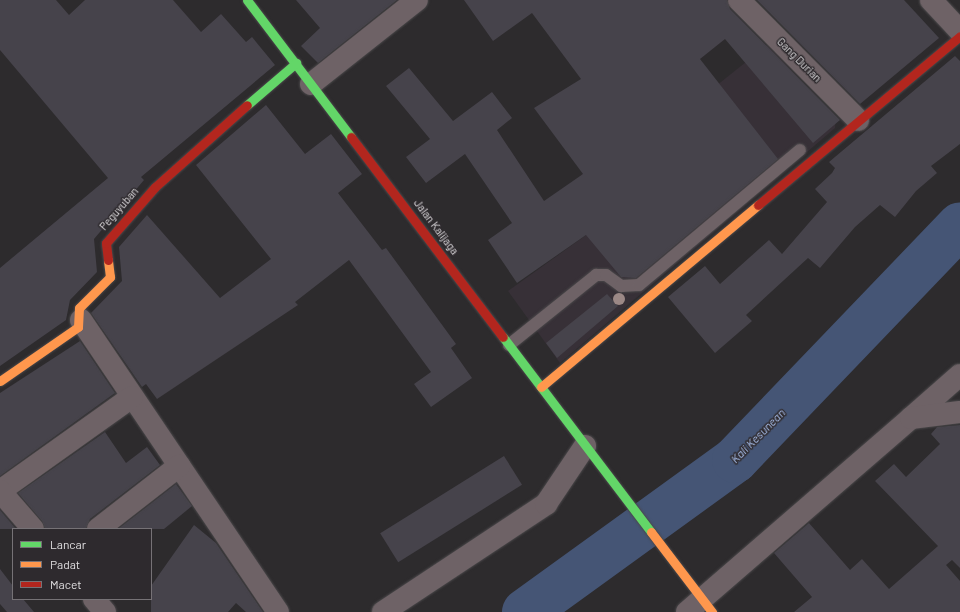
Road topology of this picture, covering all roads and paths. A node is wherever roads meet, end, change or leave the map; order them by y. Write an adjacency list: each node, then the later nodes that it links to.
1 (247, 0): 7 (main road, Jalan Kalijaga)
2 (418, 0): 8 (street)
3 (739, 0): 9 (street, Gang Durian)
4 (930, 0): 5 (street)
5 (960, 31)
6 (960, 36): 9 (main road)
7 (296, 63): 8 (main road, Jalan Kalijaga); 11 (main road, Peguyuban)
8 (311, 84): 12 (main road, Jalan Kalijaga)
9 (858, 120): 15 (main road)
10 (800, 150): 12 (lane)
11 (81, 320): 14 (main road, Peguyuban); 16 (street)
12 (509, 345): 15 (main road, Jalan Kalijaga)
13 (960, 375): 18 (street)
14 (0, 382)
15 (541, 387): 19 (main road, Jalan Kalijaga)
16 (132, 397): 20 (street); 21 (street)
17 (960, 412): 18 (street)
18 (912, 418): 25 (street)
19 (586, 446): 25 (main road, Jalan Kalijaga); 28 (street)
20 (179, 466): 23 (street); 26 (street)
21 (0, 491): 22 (street)
22 (32, 528)
23 (99, 528)
24 (95, 600): 27 (street)
25 (699, 603)
26 (275, 611)
27 (105, 612)
28 (383, 612)

